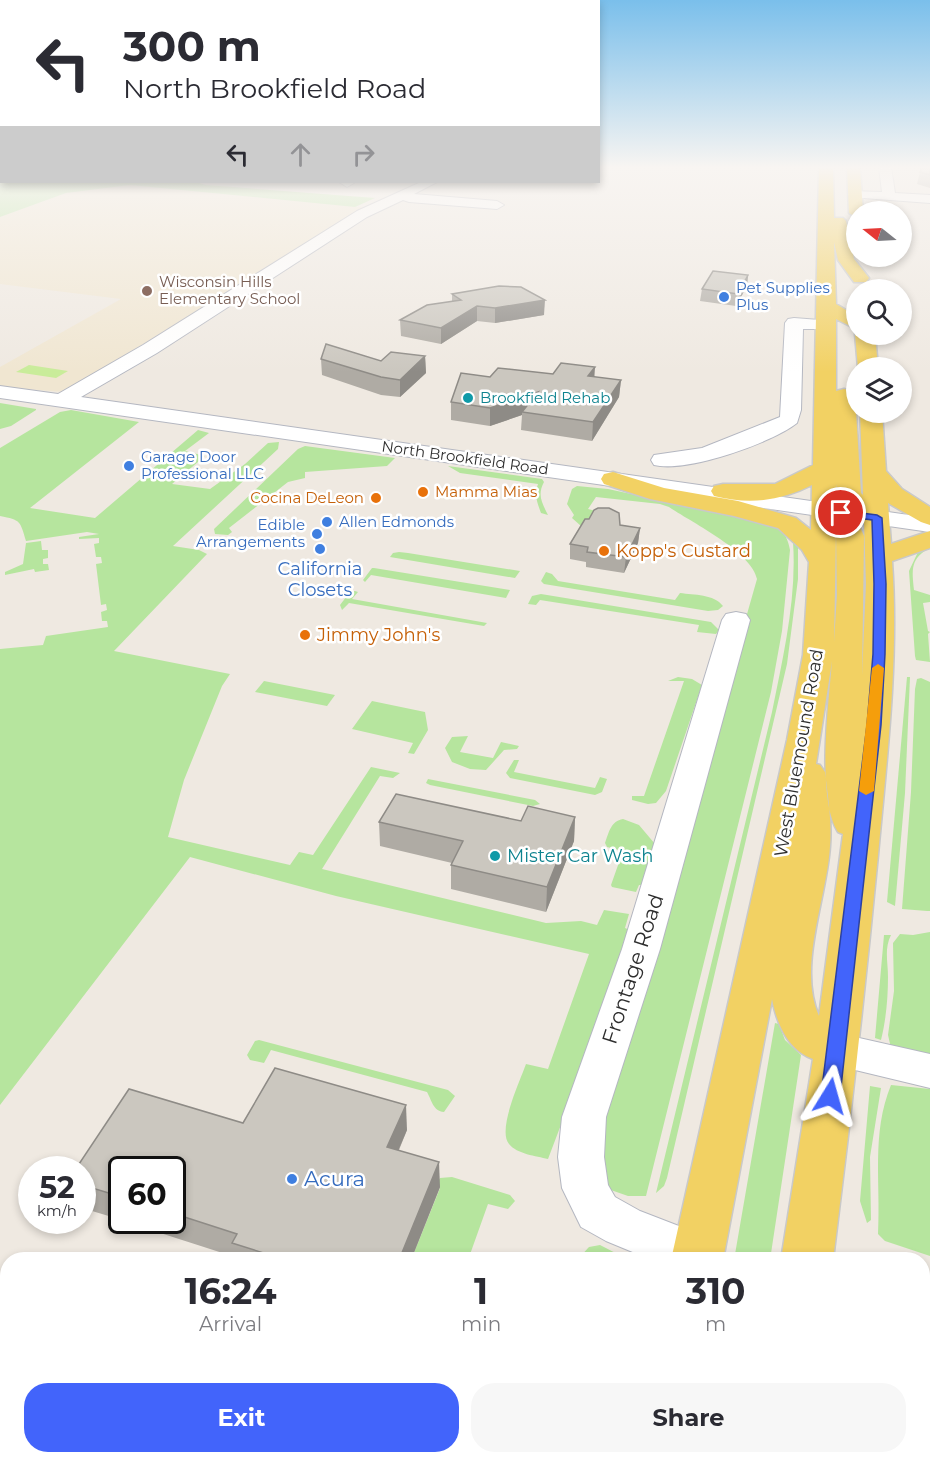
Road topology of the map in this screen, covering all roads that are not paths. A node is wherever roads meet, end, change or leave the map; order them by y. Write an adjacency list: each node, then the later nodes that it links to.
1 (329, 235): 8 (street)
2 (825, 235): 6 (main road, West Bluemound Road)
3 (841, 235): 4 (main road)
4 (858, 279)
5 (846, 324): 6 (main road)
6 (826, 325): 10 (street); 11 (main road, West Bluemound Road); 17 (main road)
7 (0, 392): 8 (street, North Brookfield Road)
8 (62, 400): 13 (street, North Brookfield Road)
9 (872, 423): 12 (main road)
10 (662, 460)
11 (824, 469): 14 (main road); 15 (main road, West Bluemound Road)
12 (875, 474): 16 (main road); 17 (main road)
13 (613, 479): 14 (street, North Brookfield Road); 21 (main road)
14 (684, 490): 15 (street, North Brookfield Road)
15 (823, 510): 17 (street, North Brookfield Road); 21 (main road, West Bluemound Road); 24 (main road)
16 (930, 517)
17 (877, 518): 18 (street, North Brookfield Road); 20 (main road)
18 (930, 525)
19 (930, 539): 20 (main road)
20 (878, 557): 24 (main road)
21 (823, 562): 23 (main road, West Bluemound Road)
22 (736, 620): 27 (street, Frontage Road)
23 (804, 740): 25 (main road); 28 (main road, West Bluemound Road)
24 (858, 867): 25 (main road)
25 (837, 1050): 26 (street); 29 (main road)
26 (930, 1071)
27 (683, 1252)
28 (700, 1252)
29 (808, 1252)

